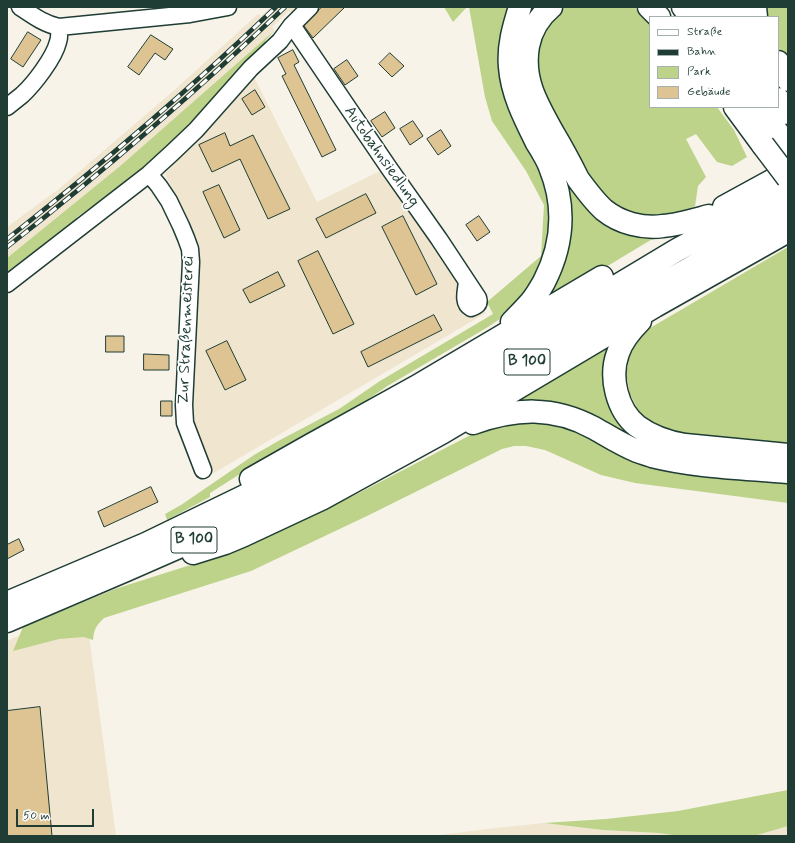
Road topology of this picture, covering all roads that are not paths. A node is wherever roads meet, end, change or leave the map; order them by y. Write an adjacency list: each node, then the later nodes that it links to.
1 (20, 7): 16 (street)
2 (228, 7): 16 (street)
3 (310, 7): 17 (street)
4 (520, 7): 37 (highway)
5 (551, 7): 32 (highway)
6 (649, 7): 11 (highway)
7 (660, 7): 12 (highway)
8 (683, 7): 13 (highway)
9 (709, 7): 14 (highway)
10 (732, 7): 15 (highway)
11 (658, 16)
12 (666, 16)
13 (690, 16)
14 (715, 16)
15 (738, 16)
16 (59, 27): 22 (street)
17 (293, 29): 28 (street); 34 (street, Autobahnsiedlung)
18 (779, 64): 20 (highway)
19 (779, 69): 20 (highway)
20 (788, 80)
21 (779, 100): 25 (highway)
22 (7, 107)
23 (735, 108): 26 (highway)
24 (759, 108): 26 (highway)
25 (788, 113)
26 (777, 142): 29 (highway, bridge)
27 (788, 172): 32 (highway)
28 (149, 174): 35 (street); 40 (street, Zur Straßenmeisterei)
29 (788, 178)
30 (788, 190): 42 (highway, B 100)
31 (788, 212): 43 (highway, B 100)
32 (709, 216): 37 (highway)
33 (788, 232): 36 (highway)
34 (467, 282)
35 (7, 284)
36 (655, 306): 38 (highway); 39 (highway)
37 (484, 347): 42 (highway)
38 (443, 432): 41 (highway); 43 (highway)
39 (788, 455)
40 (203, 470)
41 (788, 472)
42 (146, 544): 44 (highway, B 100)
43 (124, 572): 45 (highway, B 100)
44 (7, 603)
45 (7, 621)

